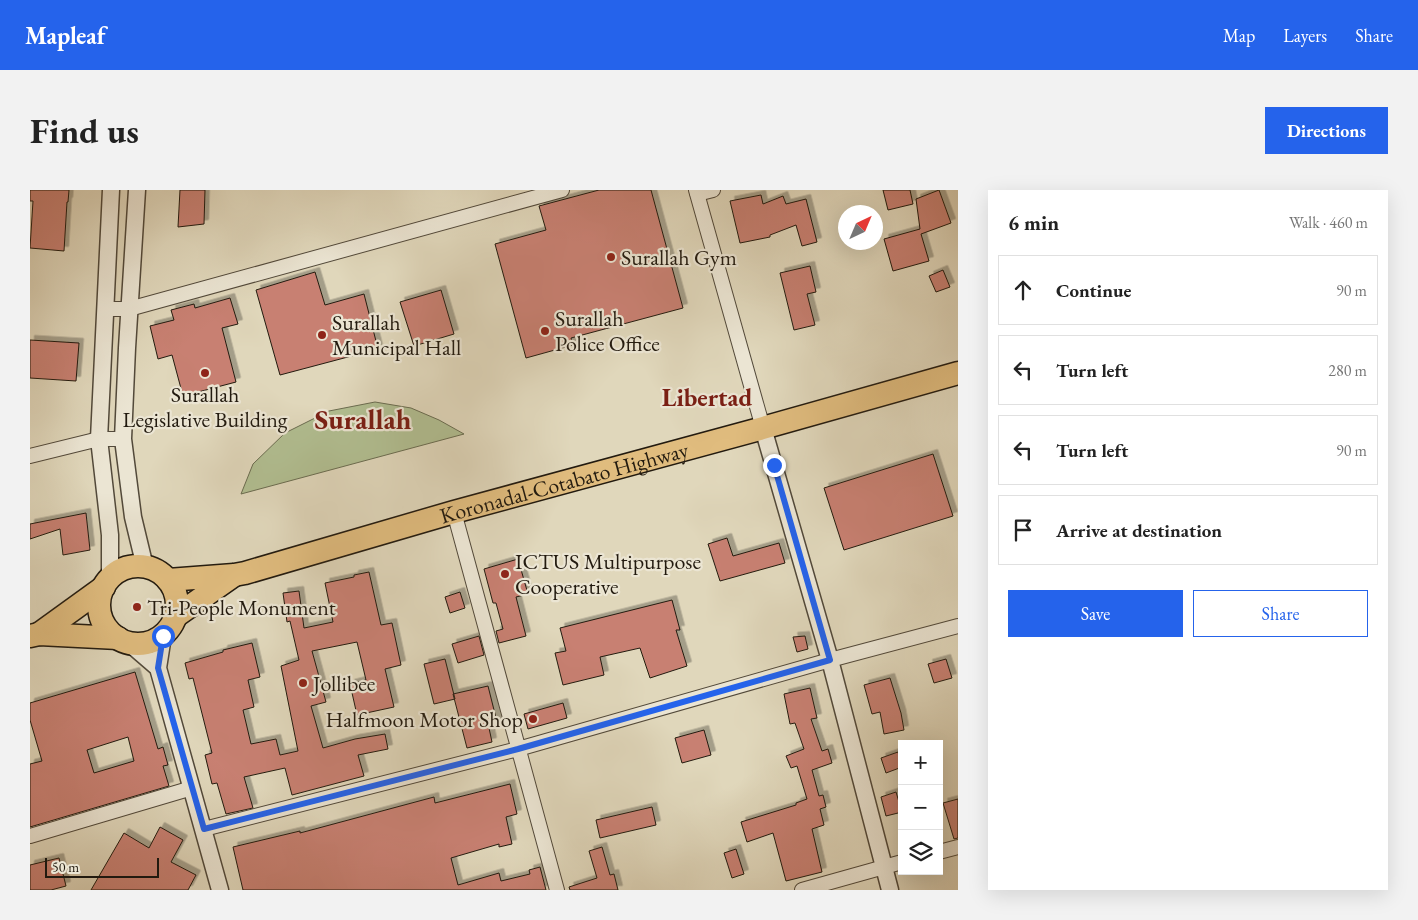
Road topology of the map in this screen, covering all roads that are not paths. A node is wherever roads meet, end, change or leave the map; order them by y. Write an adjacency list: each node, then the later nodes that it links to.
1 (111, 190): 6 (street)
2 (137, 190): 7 (street)
3 (562, 190): 7 (street)
4 (713, 190): 5 (street)
5 (697, 192): 9 (street)
6 (105, 308): 7 (street); 10 (street)
7 (129, 309): 11 (street)
8 (958, 373): 9 (highway, Koronadal-Cotabato Highway)
9 (764, 428): 13 (highway, Koronadal-Cotabato Highway); 23 (street)
10 (99, 439): 11 (street); 12 (street); 17 (street)
11 (123, 439): 14 (street)
12 (30, 456)
13 (454, 512): 15 (highway, Koronadal-Cotabato Highway); 25 (street)
14 (146, 567): 16 (highway); 17 (highway)
15 (234, 575): 16 (highway, Koronadal-Cotabato Highway); 18 (highway)
16 (168, 580): 18 (highway)
17 (107, 583): 20 (highway); 22 (highway)
18 (176, 616): 21 (highway)
19 (958, 626): 23 (street)
20 (34, 635): 22 (highway)
21 (163, 636): 22 (highway); 24 (street)
22 (123, 640): 24 (street)
23 (830, 660): 25 (street); 32 (street)
24 (158, 668): 26 (street)
25 (518, 749): 27 (street); 34 (street)
26 (192, 788): 27 (street); 28 (street)
27 (204, 829): 33 (street)
28 (30, 836)
29 (958, 846): 30 (street)
30 (943, 851)
31 (898, 863): 32 (street)
32 (884, 867): 35 (street); 36 (street)
33 (220, 890)
34 (557, 890)
35 (802, 890)
36 (890, 890)

